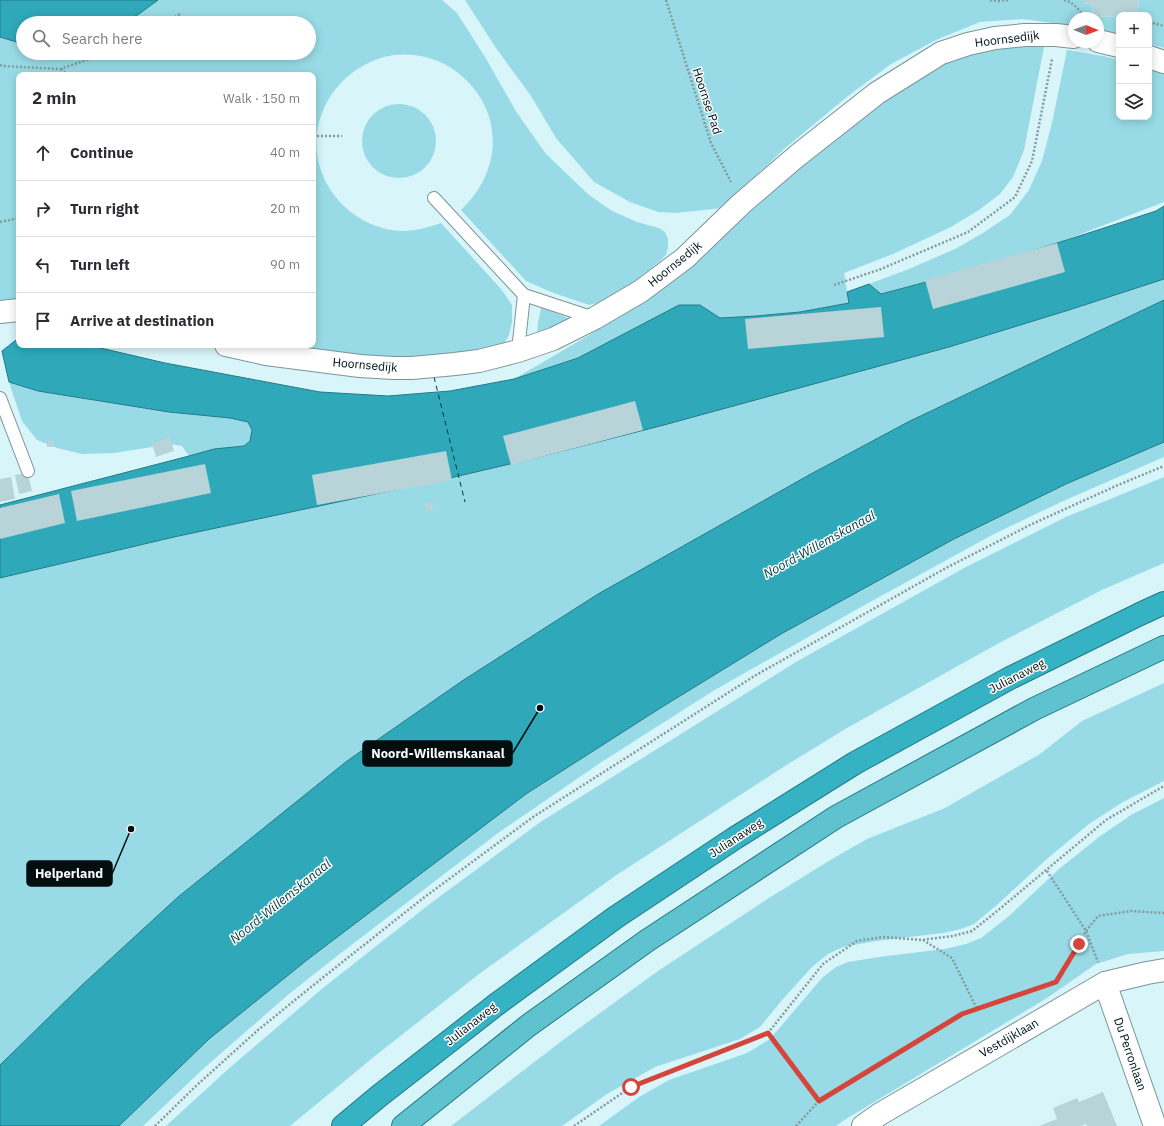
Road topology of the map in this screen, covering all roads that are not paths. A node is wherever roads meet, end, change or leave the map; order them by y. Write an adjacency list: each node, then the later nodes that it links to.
1 (1065, 36): 10 (street, Hoornsedijk)
2 (1104, 42): 3 (street)
3 (1116, 45)
4 (1152, 58): 5 (street)
5 (1164, 62)
6 (434, 198): 7 (lane)
7 (524, 295): 10 (lane); 12 (lane)
8 (16, 310): 9 (street)
9 (0, 312)
10 (595, 318): 12 (street, Hoornsedijk)
11 (239, 348): 12 (street, Hoornsedijk)
12 (518, 351)
13 (0, 398): 14 (lane)
14 (28, 471)
15 (1164, 603): 19 (highway, Julianaweg)
16 (1164, 648): 20 (highway)
17 (1164, 970): 18 (street, Vestdijklaan)
18 (1105, 983): 21 (street, Vestdijklaan); 22 (street, Du Perronlaan)
19 (343, 1126)
20 (403, 1126)
21 (863, 1126)
22 (1155, 1126)

